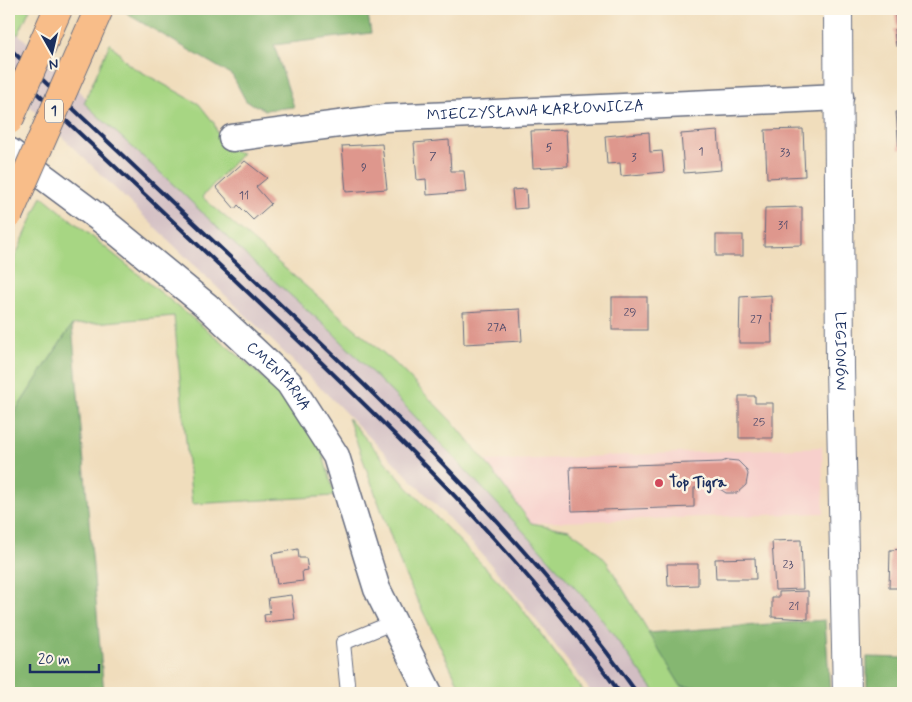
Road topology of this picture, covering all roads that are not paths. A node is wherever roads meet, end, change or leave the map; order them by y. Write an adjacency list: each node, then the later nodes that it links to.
1 (58, 9): 5 (main road, bridge)
2 (99, 9): 8 (main road, 1, bridge)
3 (838, 9): 4 (street, LEGIONÓW)
4 (840, 97): 6 (street, MIECZYSŁAWA KARŁOWICZA); 12 (street, LEGIONÓW)
5 (9, 120)
6 (232, 138)
7 (9, 151): 9 (street, CMENTARNA)
8 (9, 214)
9 (394, 622): 10 (lane); 11 (street, CMENTARNA)
10 (348, 693)
11 (428, 693)
12 (847, 693)

